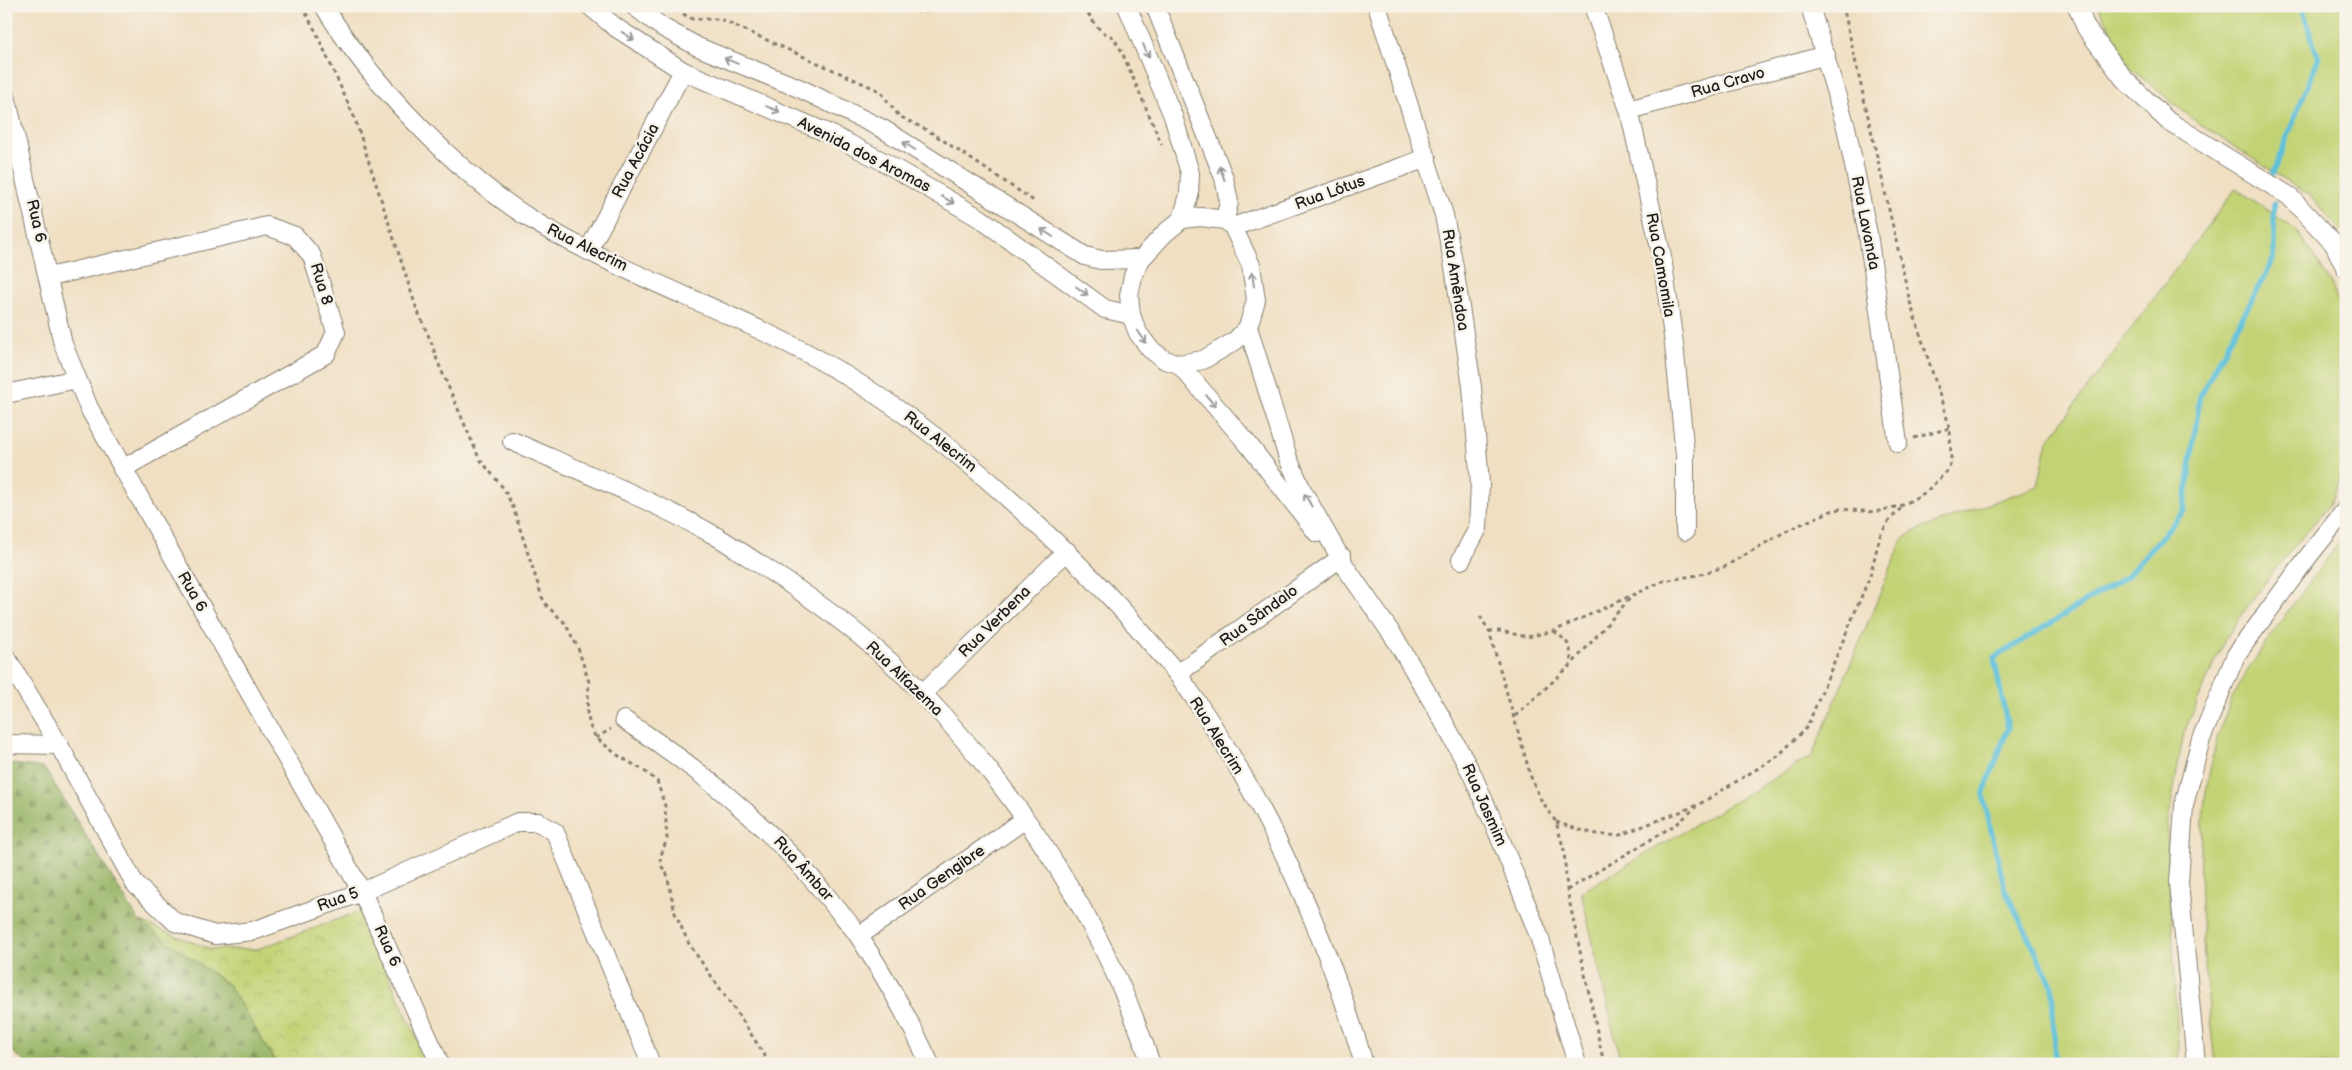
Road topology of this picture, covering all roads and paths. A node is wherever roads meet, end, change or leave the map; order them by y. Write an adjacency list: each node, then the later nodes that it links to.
1 (302, 6): 64 (path)
2 (324, 6): 25 (street, Rua Alecrim)
3 (590, 6): 17 (street, Avenida dos Aromas, one-way to 17)
4 (634, 6): 26 (street, Avenida dos Aromas, one-way to 4)
5 (669, 6): 22 (path)
6 (901, 6): 7 (path)
7 (946, 6)
8 (1085, 6): 20 (path)
9 (1127, 6): 23 (street, one-way to 23)
10 (1155, 6): 24 (street, one-way to 10)
11 (1593, 6): 19 (street, Rua Camomila)
12 (1810, 6): 16 (street, Rua Lavanda)
13 (1842, 6): 34 (path)
14 (2078, 6): 27 (street)
15 (1384, 8): 21 (street, Rua Amêndoa)
16 (1826, 55): 19 (street, Rua Cravo); 36 (street, Rua Lavanda)
17 (683, 71): 25 (street, Rua Acácia); 29 (street, Avenida dos Aromas, one-way to 29)
18 (6, 96): 28 (street, Rua 6)
19 (1629, 110): 40 (street, Rua Camomila)
20 (1165, 152)
21 (1427, 158): 24 (street, Rua Lótus); 42 (street, Rua Amêndoa)
22 (1036, 203)
23 (1182, 219): 24 (street); 26 (street)
24 (1229, 224): 30 (street, one-way to 24)
25 (588, 250): 41 (street, Rua Alecrim)
26 (1141, 259): 29 (street)
27 (2346, 269)
28 (49, 277): 32 (street, Rua 6); 37 (street, Rua 8)
29 (1131, 315): 31 (street, one-way to 31)
30 (1248, 327): 31 (street); 43 (street, one-way to 30)
31 (1179, 364): 43 (street, one-way to 43)
32 (77, 378): 33 (street); 37 (street, Rua 6)
33 (6, 394)
34 (1950, 428): 36 (path); 38 (path)
35 (512, 441): 51 (street, Rua Alfazema)
36 (1898, 443)
37 (122, 469): 60 (street, Rua 6)
38 (1903, 505): 44 (path); 56 (path)
39 (2346, 509): 70 (street)
40 (1684, 531)
41 (1067, 551): 50 (street, Rua Alecrim); 51 (street, Rua Verbena)
42 (1461, 560)
43 (1342, 562): 50 (street, Rua Sândalo); 68 (street, Rua Jasmim)
44 (1634, 594): 46 (path); 49 (path)
45 (1480, 616): 47 (path)
46 (1554, 631): 47 (path); 49 (path)
47 (1489, 632): 52 (path)
48 (6, 657): 55 (street, Rua 5)
49 (1571, 665): 52 (path)
50 (1177, 674): 67 (street, Rua Alecrim)
51 (922, 693): 57 (street, Rua Alfazema)
52 (1515, 716): 58 (path)
53 (624, 720): 61 (street, Rua Âmbar)
54 (6, 744): 55 (street)
55 (59, 745): 60 (street, Rua 5)
56 (1698, 805): 58 (path); 59 (path)
57 (1024, 820): 61 (street, Rua Gengibre); 66 (street, Rua Alfazema)
58 (1556, 822): 59 (path)
59 (1566, 890): 69 (path)
60 (362, 892): 62 (street, Rua 6); 63 (street, Rua 5)
61 (859, 936): 65 (street, Rua Âmbar)
62 (440, 1064)
63 (650, 1064)
64 (770, 1064)
65 (930, 1064)
66 (1151, 1064)
67 (1364, 1064)
68 (1577, 1064)
69 (1604, 1064)
70 (2196, 1064)

